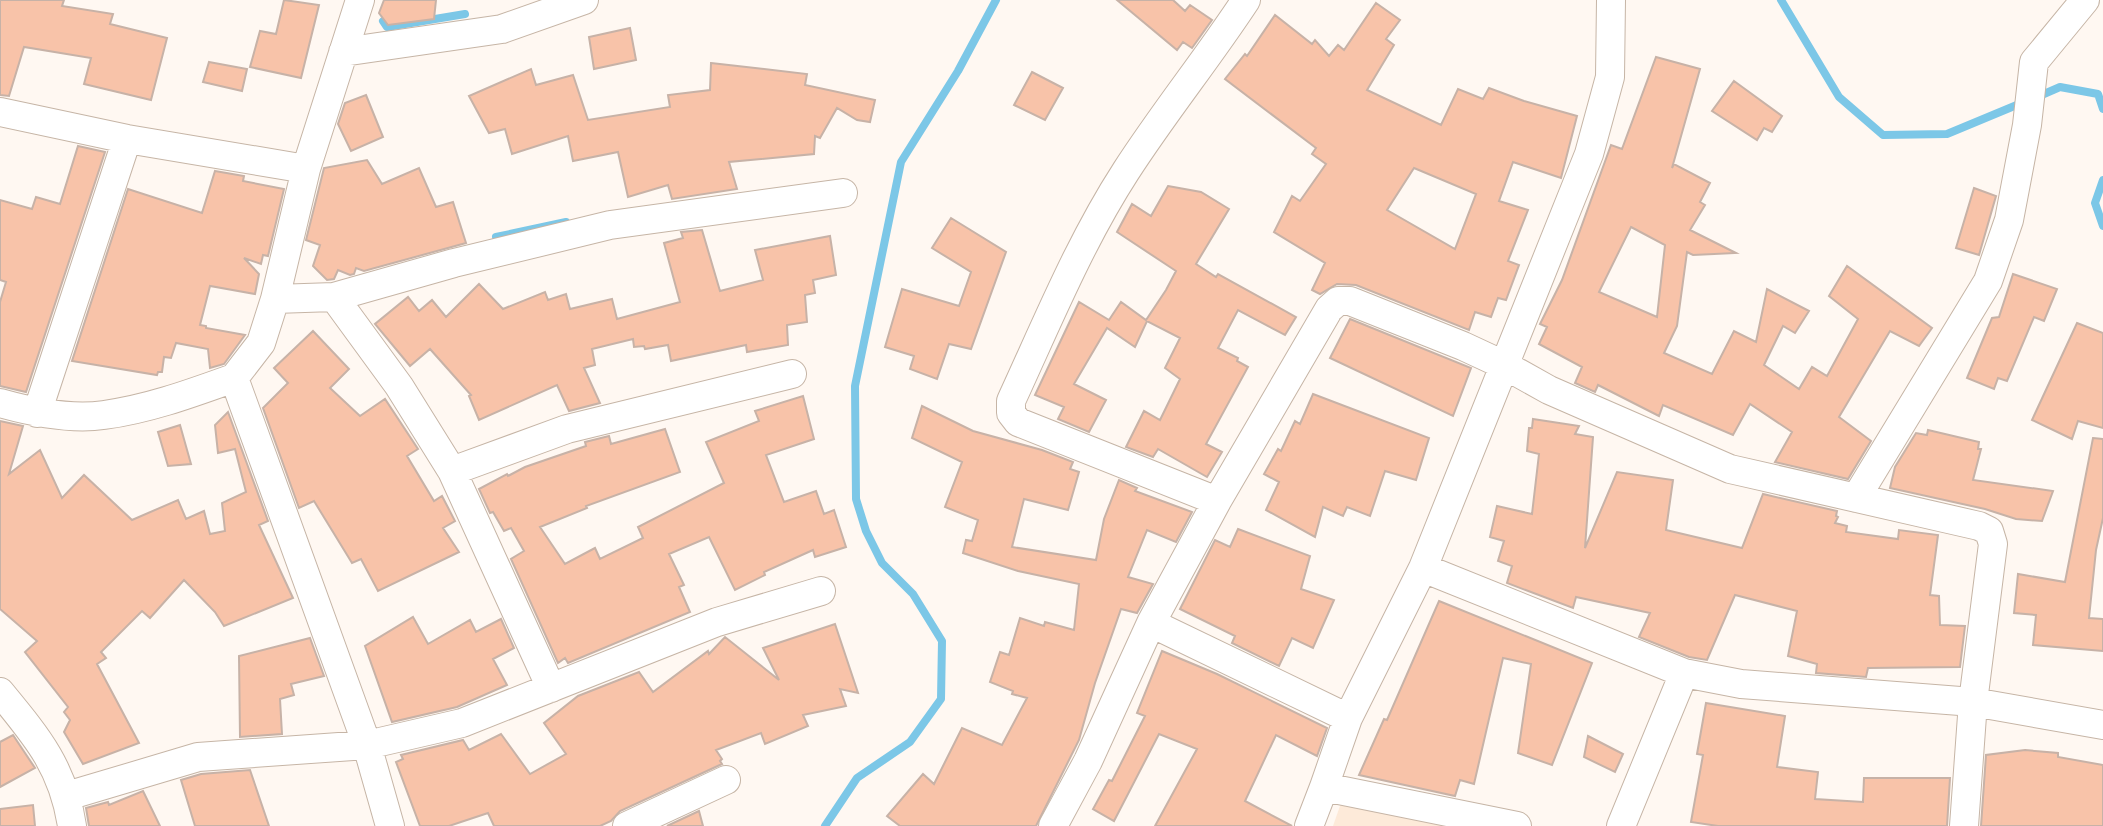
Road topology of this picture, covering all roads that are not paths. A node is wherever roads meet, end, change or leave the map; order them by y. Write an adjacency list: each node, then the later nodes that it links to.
1 (360, 0): 6 (street)
2 (584, 0): 6 (street)
3 (1246, 0): 20 (street)
4 (1611, 0): 13 (street)
5 (2085, 0): 19 (street)
6 (343, 52): 9 (street)
7 (0, 112): 8 (street)
8 (127, 139): 9 (street); 17 (street)
9 (306, 169): 12 (street)
10 (843, 193): 11 (street)
11 (334, 297): 12 (street); 18 (street)
12 (275, 299): 15 (street)
13 (1506, 366): 19 (street); 20 (street); 21 (street)
14 (792, 374): 18 (street)
15 (234, 378): 17 (street); 30 (street)
16 (0, 403): 17 (street)
17 (37, 413)
18 (452, 471): 25 (street)
19 (1856, 498): 27 (street)
20 (1217, 501): 23 (street)
21 (1423, 568): 24 (street); 28 (street)
22 (821, 591): 25 (street)
23 (1151, 623): 28 (street); 37 (street)
24 (1684, 673): 27 (street); 40 (street)
25 (551, 688): 30 (street)
26 (0, 692): 33 (street)
27 (1973, 702): 29 (street); 41 (street)
28 (1348, 718): 32 (street)
29 (2103, 725)
30 (367, 745): 33 (street); 36 (street)
31 (726, 780): 34 (street)
32 (1324, 787): 38 (street); 39 (street)
33 (67, 796): 35 (street)
34 (634, 824)
35 (72, 826)
36 (390, 826)
37 (1053, 826)
38 (1309, 826)
39 (1517, 826)
40 (1621, 826)
41 (1964, 826)

